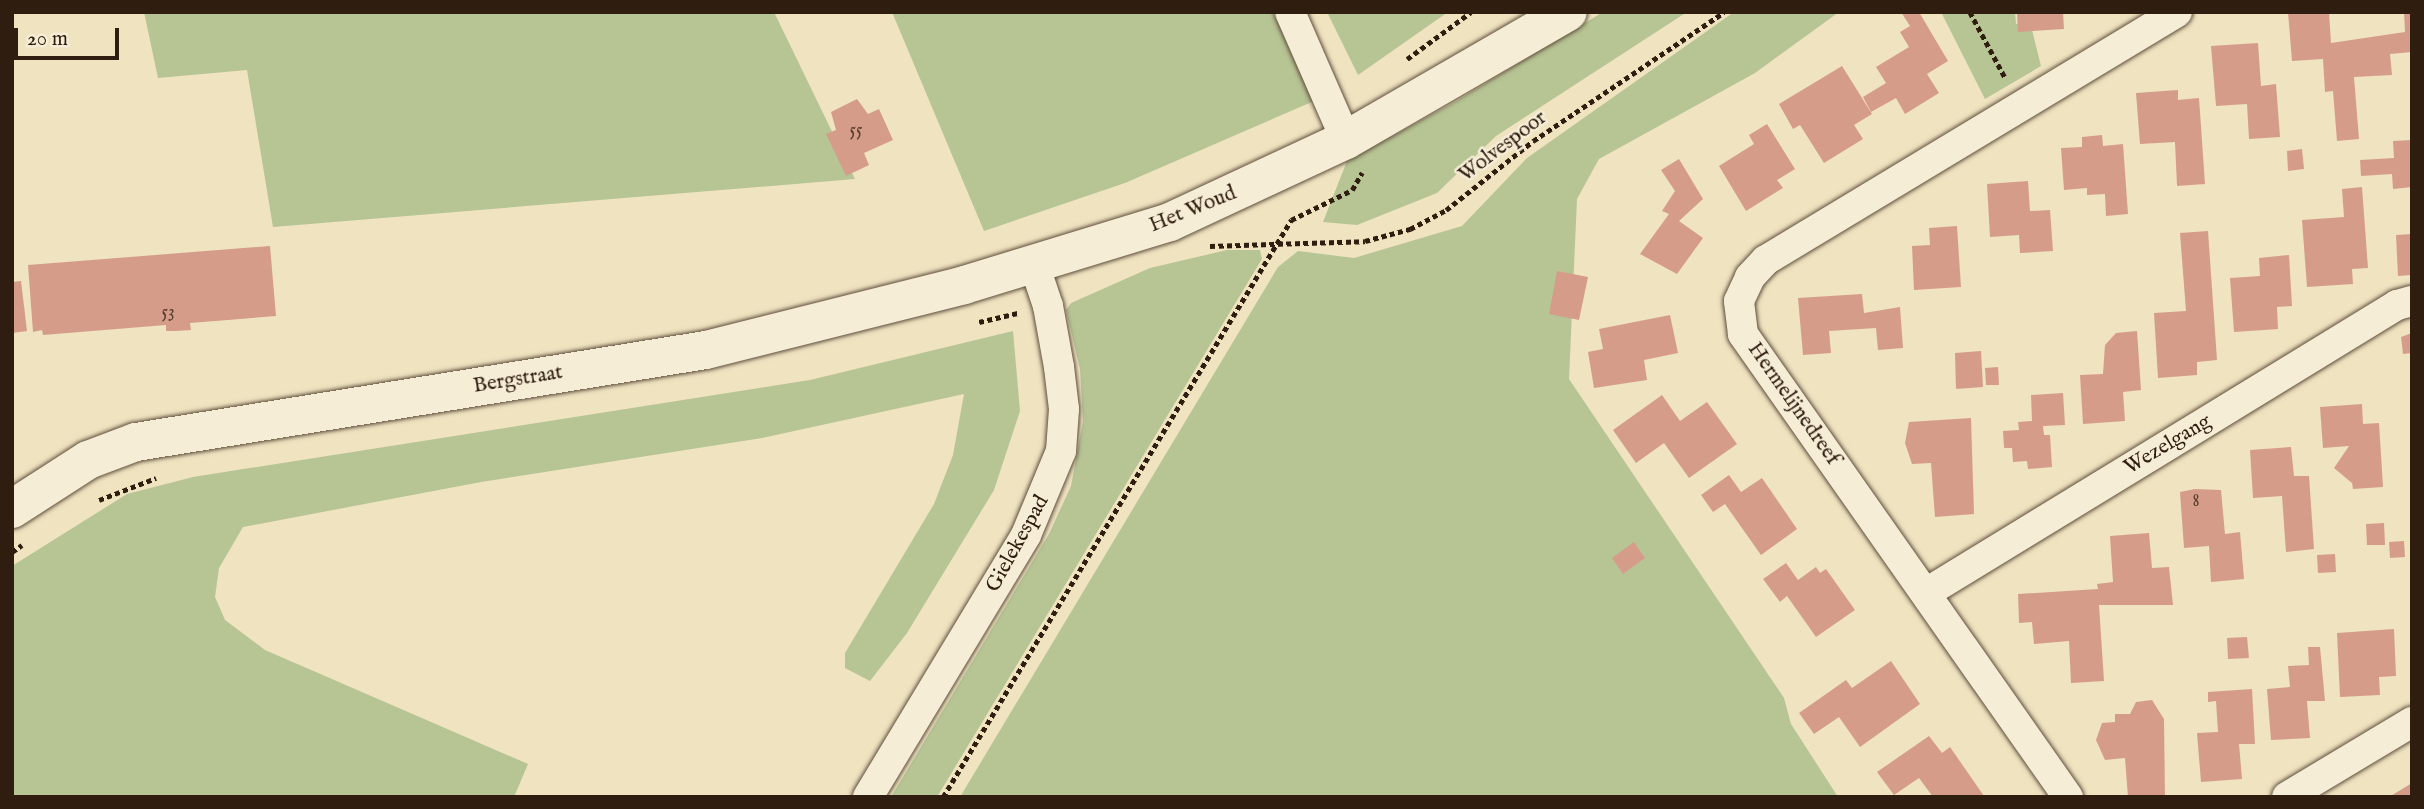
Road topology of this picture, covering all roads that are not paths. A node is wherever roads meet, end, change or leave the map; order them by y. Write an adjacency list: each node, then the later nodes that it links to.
1 (1290, 12): 4 (street)
2 (1568, 12): 4 (street, Het Woud)
3 (2177, 12): 8 (street, Hermelijnedreef)
4 (1346, 140): 5 (street, Het Woud)
5 (1034, 264): 7 (street, Bergstraat); 10 (street, Gielekespad)
6 (2412, 301): 8 (street, Wezelgang)
7 (12, 509)
8 (1926, 593): 11 (street, Hermelijnedreef)
9 (2412, 722): 12 (street)
10 (868, 797)
11 (2068, 797)
12 (2287, 797)

